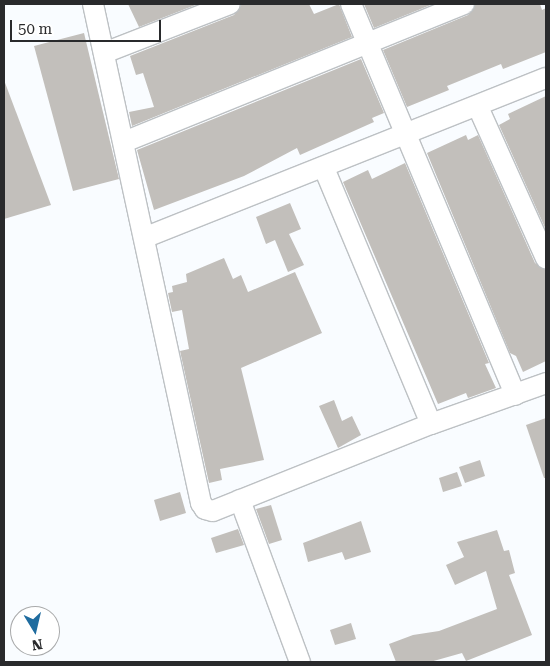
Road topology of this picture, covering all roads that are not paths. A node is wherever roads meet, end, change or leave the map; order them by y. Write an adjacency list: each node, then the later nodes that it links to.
1 (93, 4): 6 (street)
2 (230, 4): 6 (street)
3 (351, 4): 5 (street)
4 (464, 4): 5 (street)
5 (367, 44): 9 (street); 10 (street)
6 (104, 53): 10 (street)
7 (546, 78): 8 (street)
8 (478, 107): 9 (street); 13 (street)
9 (408, 135): 11 (street); 15 (street)
10 (124, 142): 12 (street)
11 (324, 168): 12 (street); 16 (street)
12 (146, 238): 17 (street)
13 (546, 258)
14 (546, 383): 15 (street)
15 (515, 395): 16 (street)
16 (431, 424): 17 (street)
17 (240, 500): 18 (street)
18 (300, 662)

